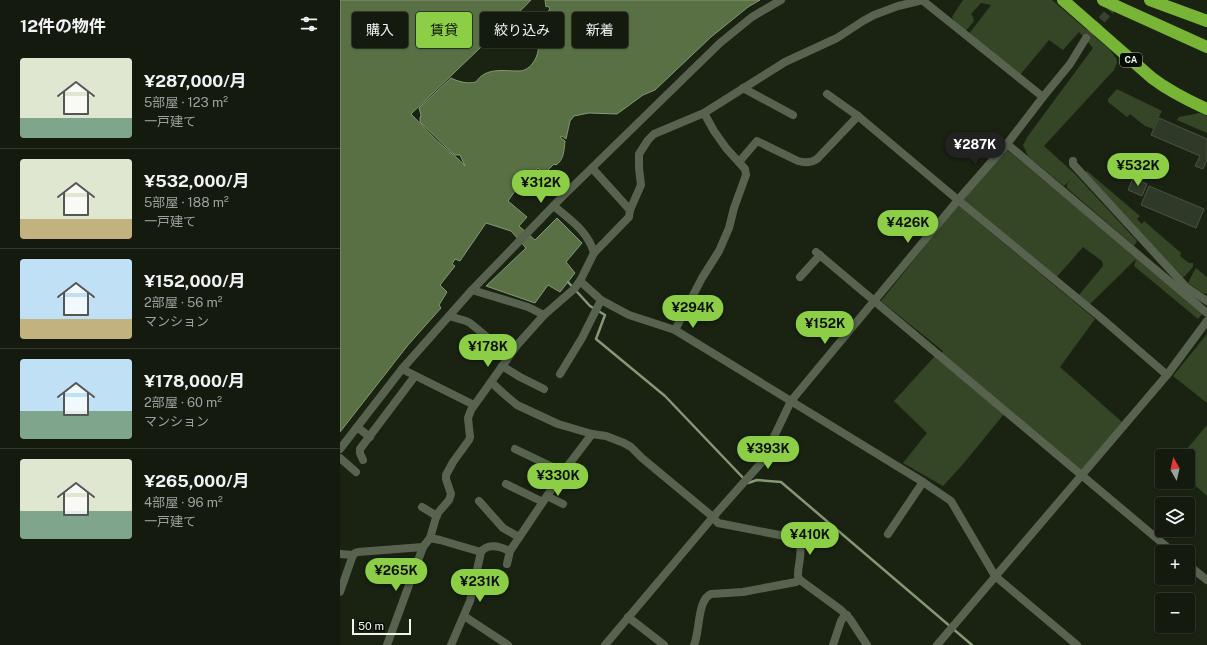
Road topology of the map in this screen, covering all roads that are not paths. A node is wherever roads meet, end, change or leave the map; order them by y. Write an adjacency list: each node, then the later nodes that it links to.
1 (781, 0): 19 (street)
2 (923, 0): 9 (street); 11 (street)
3 (1063, 0): 12 (highway, CA)
4 (1103, 0): 8 (highway)
5 (1150, 0): 6 (highway)
6 (1207, 20)
7 (1086, 38): 11 (street)
8 (1207, 46)
9 (743, 88): 13 (street); 14 (street)
10 (827, 94): 15 (street)
11 (1043, 97): 16 (street)
12 (1207, 109)
13 (704, 113): 18 (street); 22 (street)
14 (793, 115)
15 (858, 116): 18 (street); 20 (street)
16 (1007, 144): 20 (street); 30 (street)
17 (1073, 161): 29 (street)
18 (739, 162): 34 (street)
19 (592, 168): 21 (street); 22 (street)
20 (958, 200): 28 (street); 39 (street)
21 (554, 206): 23 (street); 26 (street)
22 (630, 210): 23 (street)
23 (594, 253): 25 (street)
24 (800, 277): 28 (street)
25 (580, 281): 27 (street); 31 (street)
26 (472, 290): 31 (street); 32 (street)
27 (601, 300): 34 (street); 38 (street)
28 (874, 301): 43 (street); 54 (street)
29 (1207, 301)
30 (1207, 313)
31 (544, 315): 35 (street)
32 (449, 316): 35 (street); 37 (street)
33 (1207, 320): 39 (street)
34 (675, 330): 43 (street)
35 (509, 355): 36 (street)
36 (502, 366): 41 (street); 42 (street)
37 (402, 368): 40 (street); 45 (street)
38 (560, 374)
39 (1167, 375): 54 (street)
40 (416, 376): 44 (street); 47 (street)
41 (491, 382): 44 (street); 46 (street)
42 (544, 389)
43 (791, 401): 55 (street); 62 (street)
44 (474, 405): 61 (street)
45 (357, 427): 47 (street); 48 (street)
46 (592, 434): 53 (street); 62 (street)
47 (370, 437): 51 (street)
48 (340, 448)
49 (515, 449): 53 (street)
50 (340, 458): 52 (street)
51 (363, 460)
52 (356, 472)
53 (563, 472): 57 (street)
54 (1081, 476): 66 (street); 74 (street)
55 (924, 482): 63 (street); 74 (street)
56 (506, 484): 57 (street)
57 (545, 499): 59 (street); 64 (street)
58 (479, 501): 64 (street)
59 (563, 504)
60 (422, 507): 61 (street)
61 (437, 516): 65 (street)
62 (712, 517): 75 (street); 80 (street)
63 (888, 534)
64 (519, 537): 68 (street)
65 (430, 538): 67 (street); 69 (street)
66 (1165, 545)
67 (423, 547): 71 (street); 81 (street)
68 (510, 551): 69 (street); 72 (street)
69 (481, 552): 79 (street)
70 (340, 554): 71 (street)
71 (353, 555): 77 (street)
72 (507, 564)
73 (1195, 571): 76 (street)
74 (995, 576): 89 (street); 90 (street)
75 (800, 580): 78 (street); 86 (street)
76 (1207, 580)
77 (340, 592)
78 (847, 615): 87 (street); 88 (street)
79 (464, 616): 82 (street); 83 (street)
80 (628, 618): 84 (street); 85 (street)
81 (388, 645)
82 (451, 645)
83 (508, 645)
84 (604, 645)
85 (664, 645)
86 (694, 645)
87 (833, 645)
88 (867, 645)
89 (937, 645)
90 (1077, 645)

